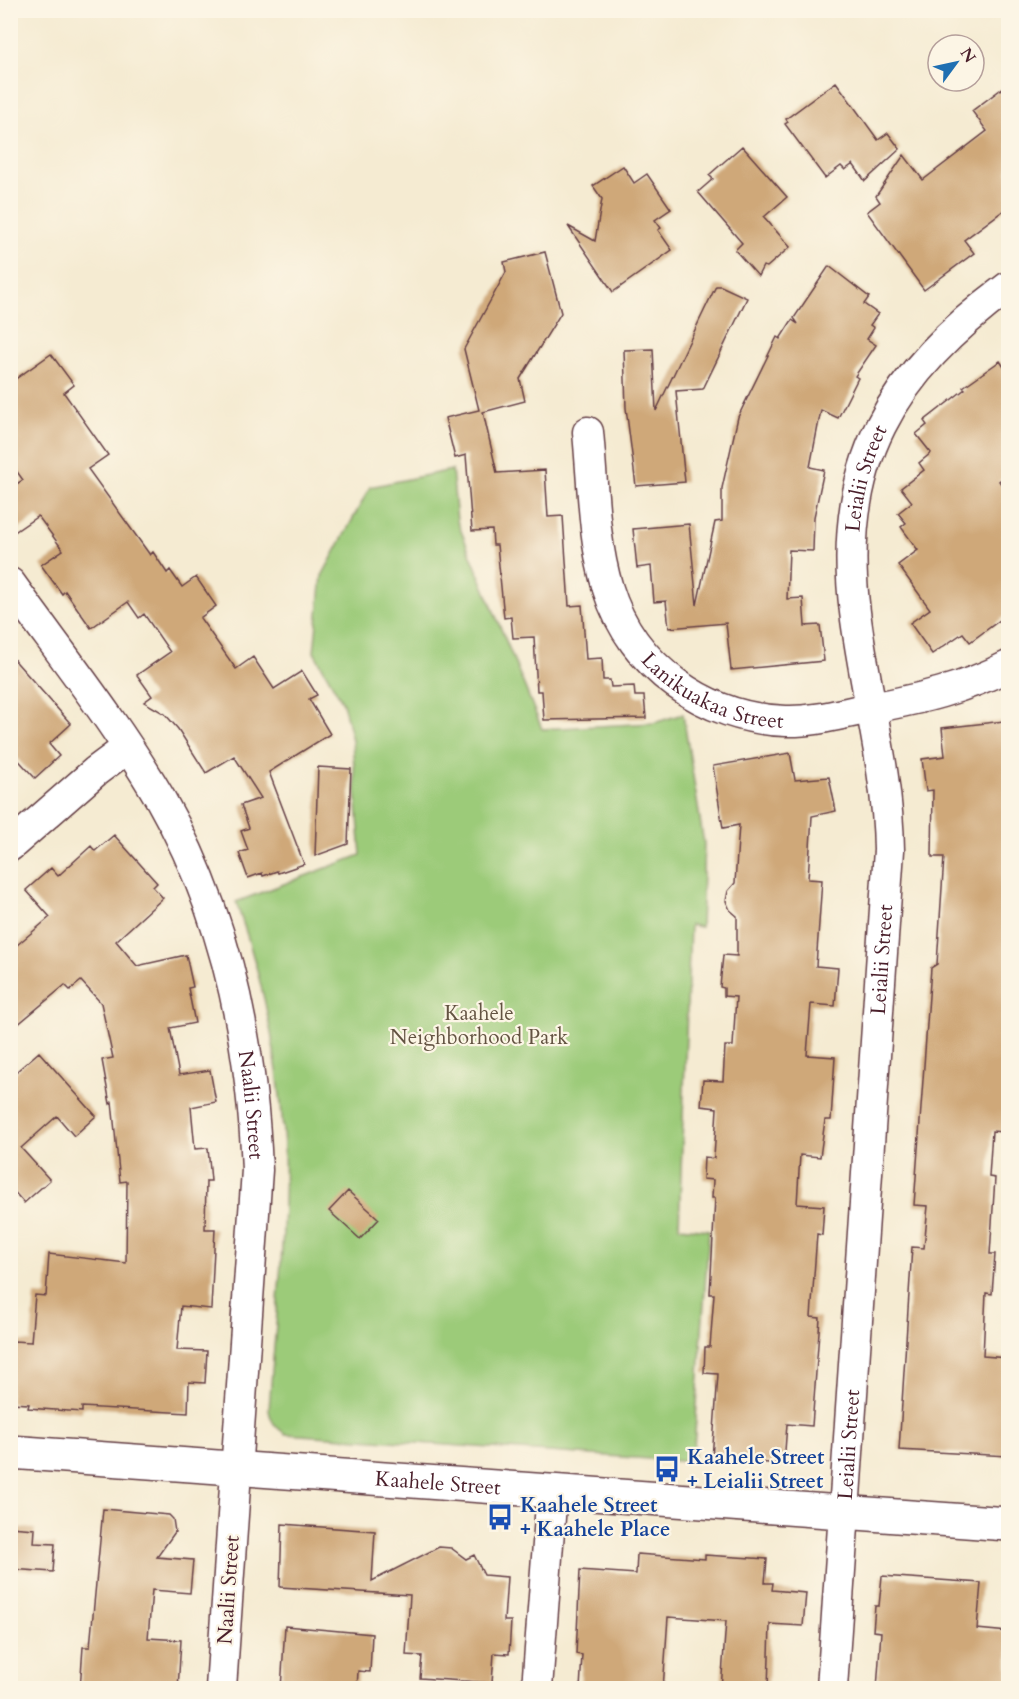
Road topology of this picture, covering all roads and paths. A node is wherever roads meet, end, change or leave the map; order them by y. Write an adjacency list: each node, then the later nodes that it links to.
1 (1008, 287): 5 (street, Leialii Street)
2 (588, 432): 5 (street, Lanikuakaa Street)
3 (10, 583): 6 (street, Naalii Street)
4 (1008, 666): 5 (street, Lanikuakaa Street)
5 (872, 708): 11 (street, Leialii Street)
6 (127, 748): 7 (street); 9 (street, Naalii Street)
7 (10, 846)
8 (10, 1452): 9 (street, Kaahele Street)
9 (237, 1469): 10 (street, Kaahele Street); 13 (street, Naalii Street)
10 (552, 1491): 11 (street, Kaahele Street); 14 (street)
11 (844, 1511): 12 (street, Kaahele Street); 15 (street, Leialii Street)
12 (1008, 1524)
13 (220, 1689)
14 (537, 1689)
15 (832, 1689)

